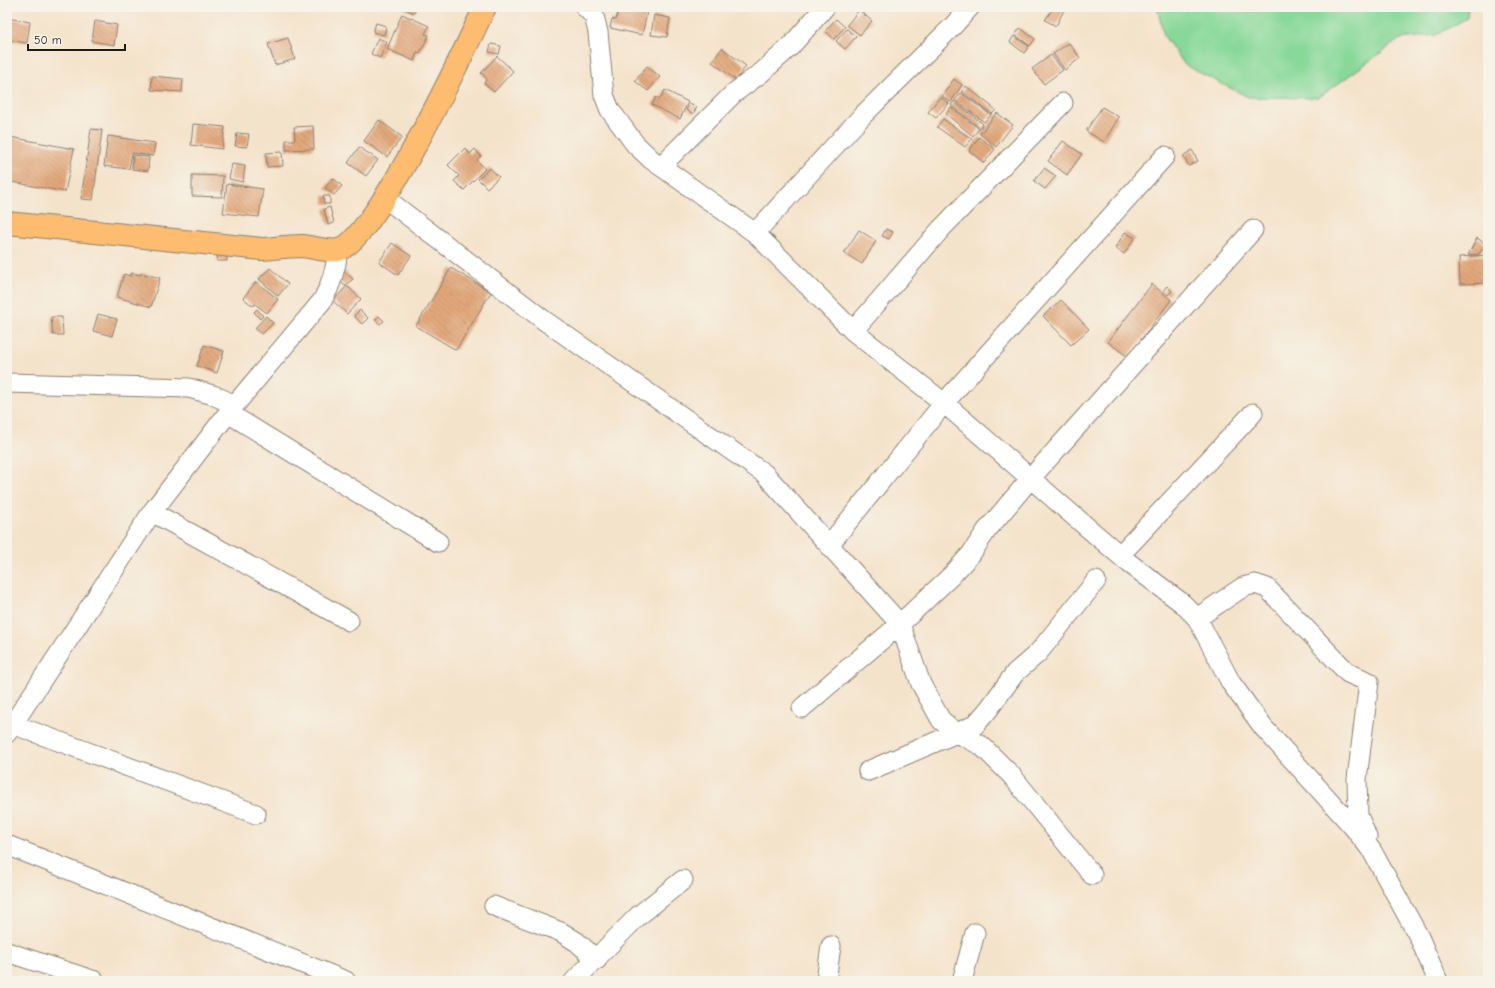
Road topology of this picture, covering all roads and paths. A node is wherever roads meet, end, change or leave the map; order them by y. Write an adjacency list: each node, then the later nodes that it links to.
1 (485, 7): 8 (main road)
2 (825, 7): 7 (street)
3 (970, 7): 11 (street)
4 (592, 10): 7 (street)
5 (1063, 103): 13 (street)
6 (1165, 156): 15 (street)
7 (661, 166): 11 (street)
8 (386, 198): 12 (main road); 21 (street)
9 (7, 223): 12 (main road)
10 (1253, 230): 18 (street)
11 (755, 233): 13 (street)
12 (338, 250): 16 (street)
13 (853, 331): 15 (street)
14 (7, 383): 16 (street)
15 (944, 403): 18 (street); 21 (street)
16 (232, 409): 19 (street); 20 (street)
17 (1253, 413): 22 (street)
18 (1030, 479): 22 (street); 26 (street)
19 (152, 512): 25 (street); 28 (street)
20 (438, 542)
21 (829, 545): 26 (street)
22 (1120, 554): 24 (street)
23 (1096, 580): 29 (street)
24 (1197, 618): 33 (street); 33 (street)
25 (349, 621)
26 (900, 624): 27 (street); 29 (street)
27 (802, 708)
28 (10, 728): 31 (street)
29 (955, 732): 30 (street); 34 (street)
30 (868, 771)
31 (256, 814)
32 (7, 845): 42 (street)
33 (1372, 851): 46 (street)
34 (1092, 875)
35 (683, 880): 40 (street)
36 (494, 906): 40 (street)
37 (975, 933): 45 (street)
38 (831, 946): 44 (street)
39 (7, 952): 41 (street)
40 (597, 960): 43 (street)
41 (95, 981)
42 (346, 981)
43 (574, 981)
44 (826, 981)
45 (962, 981)
46 (1438, 981)

